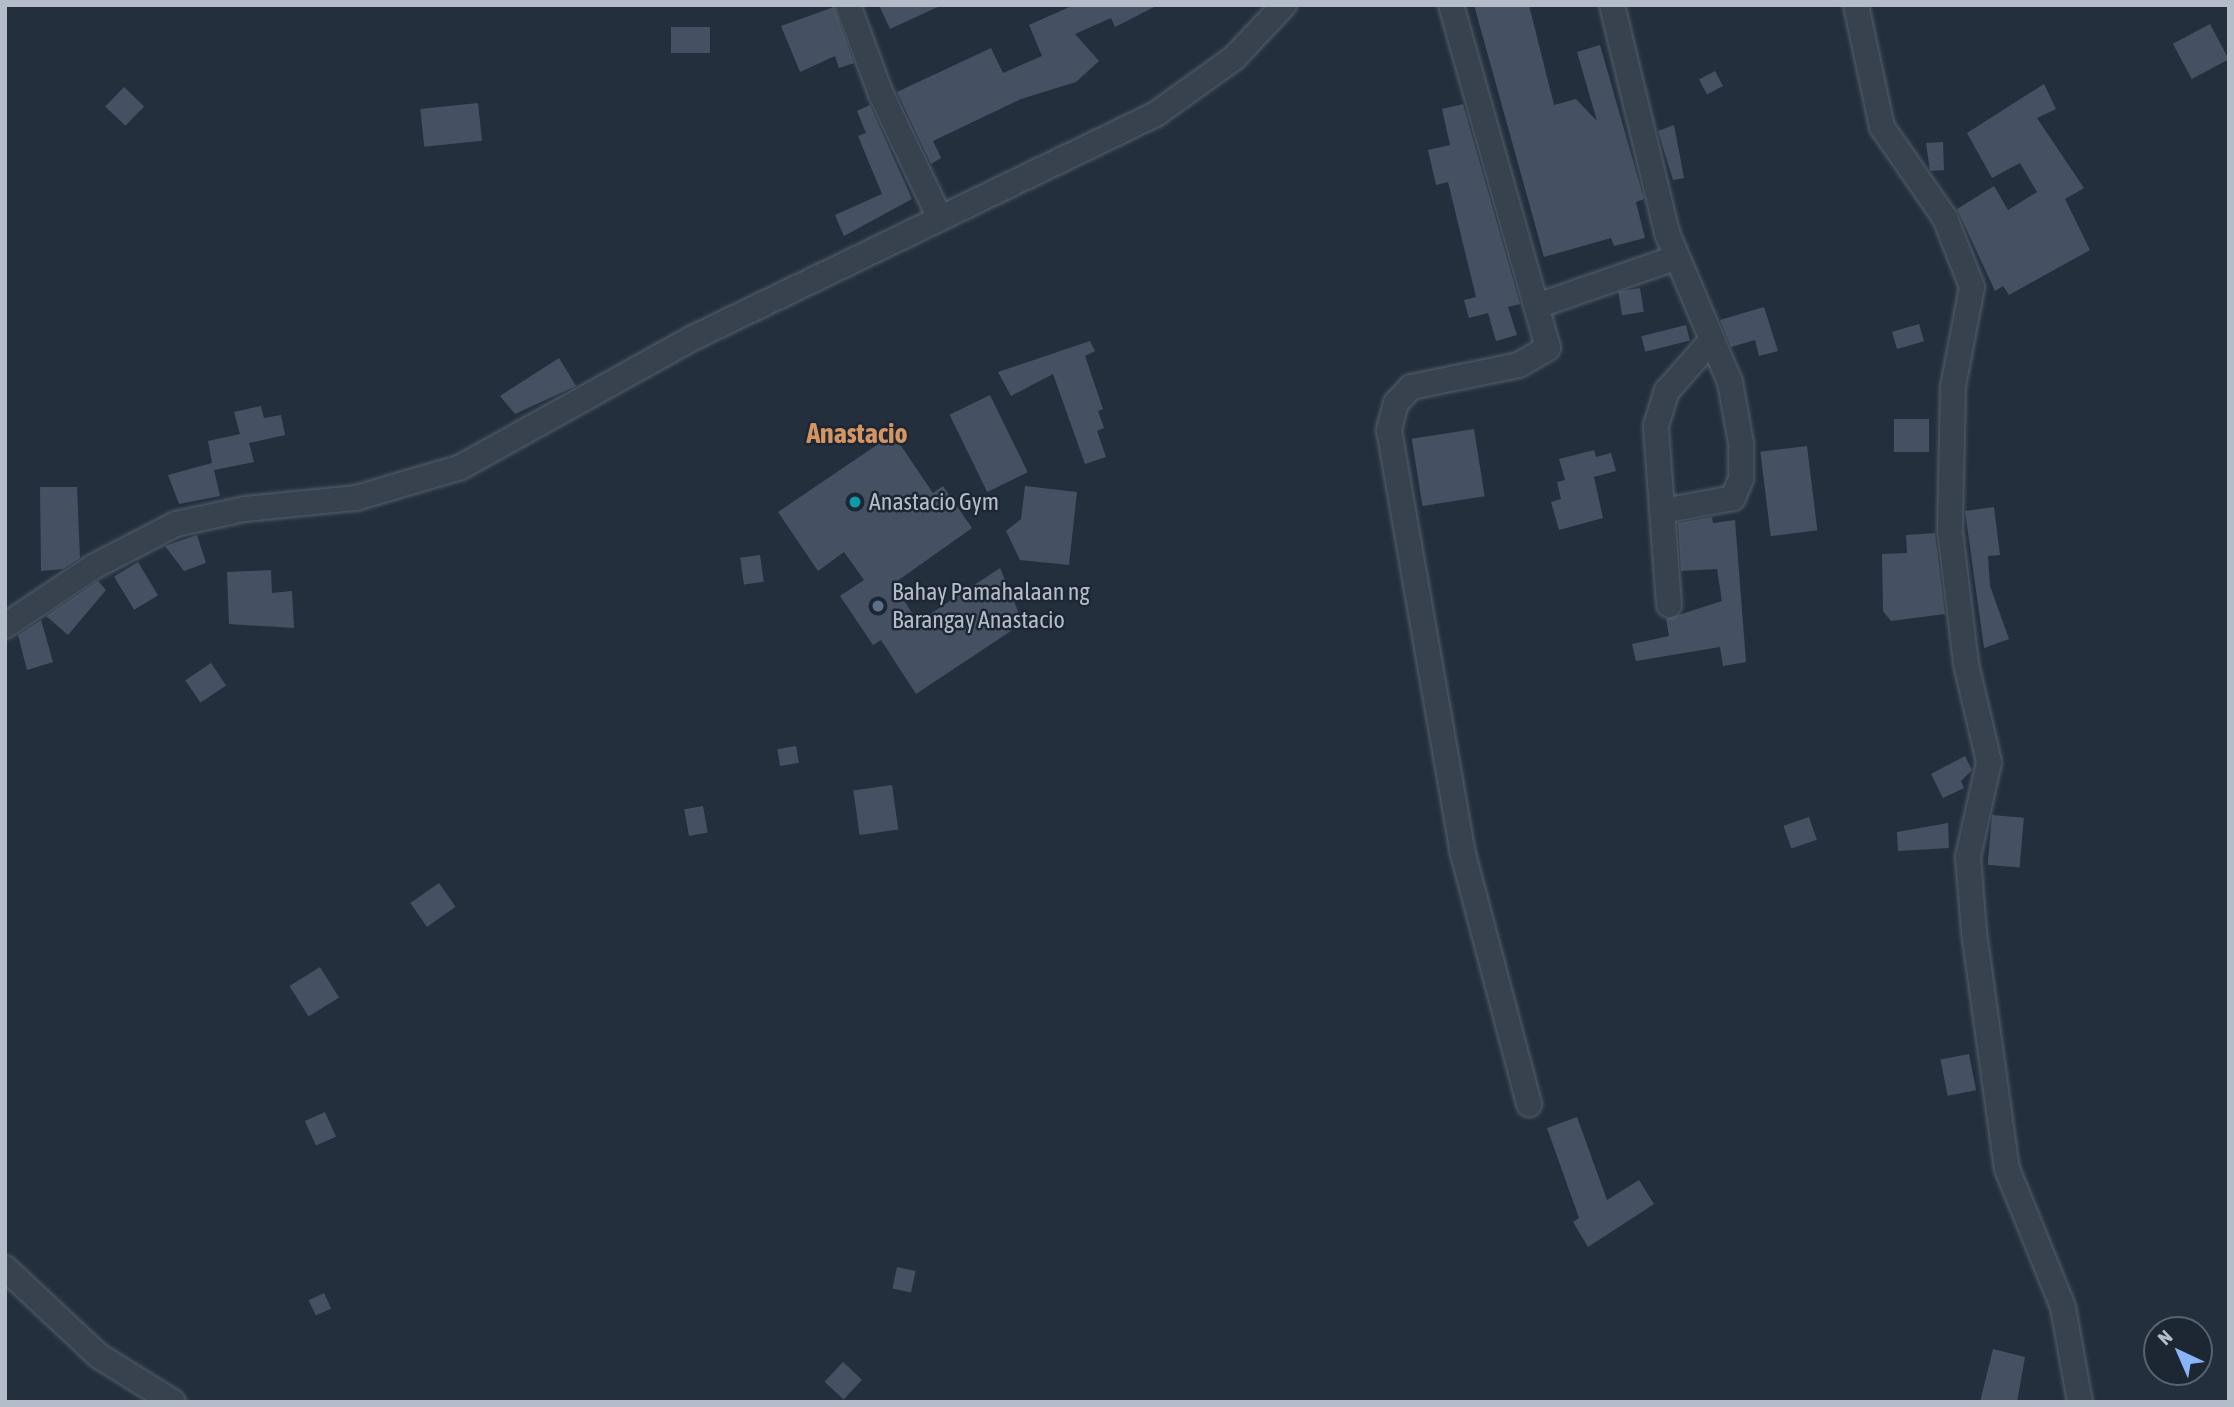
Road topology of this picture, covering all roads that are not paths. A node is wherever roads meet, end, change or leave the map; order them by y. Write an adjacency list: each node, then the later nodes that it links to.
1 (848, 5): 6 (street)
2 (1284, 5): 6 (street)
3 (1451, 5): 8 (street)
4 (1612, 5): 7 (street)
5 (1856, 5): 16 (street)
6 (940, 218): 12 (street)
7 (1675, 258): 8 (street); 9 (street)
8 (1540, 305): 13 (street)
9 (1711, 341): 10 (street); 10 (street)
10 (1663, 511): 11 (street)
11 (1669, 605)
12 (5, 626)
13 (1529, 1104)
14 (5, 1268): 15 (street)
15 (173, 1402)
16 (2080, 1402)

